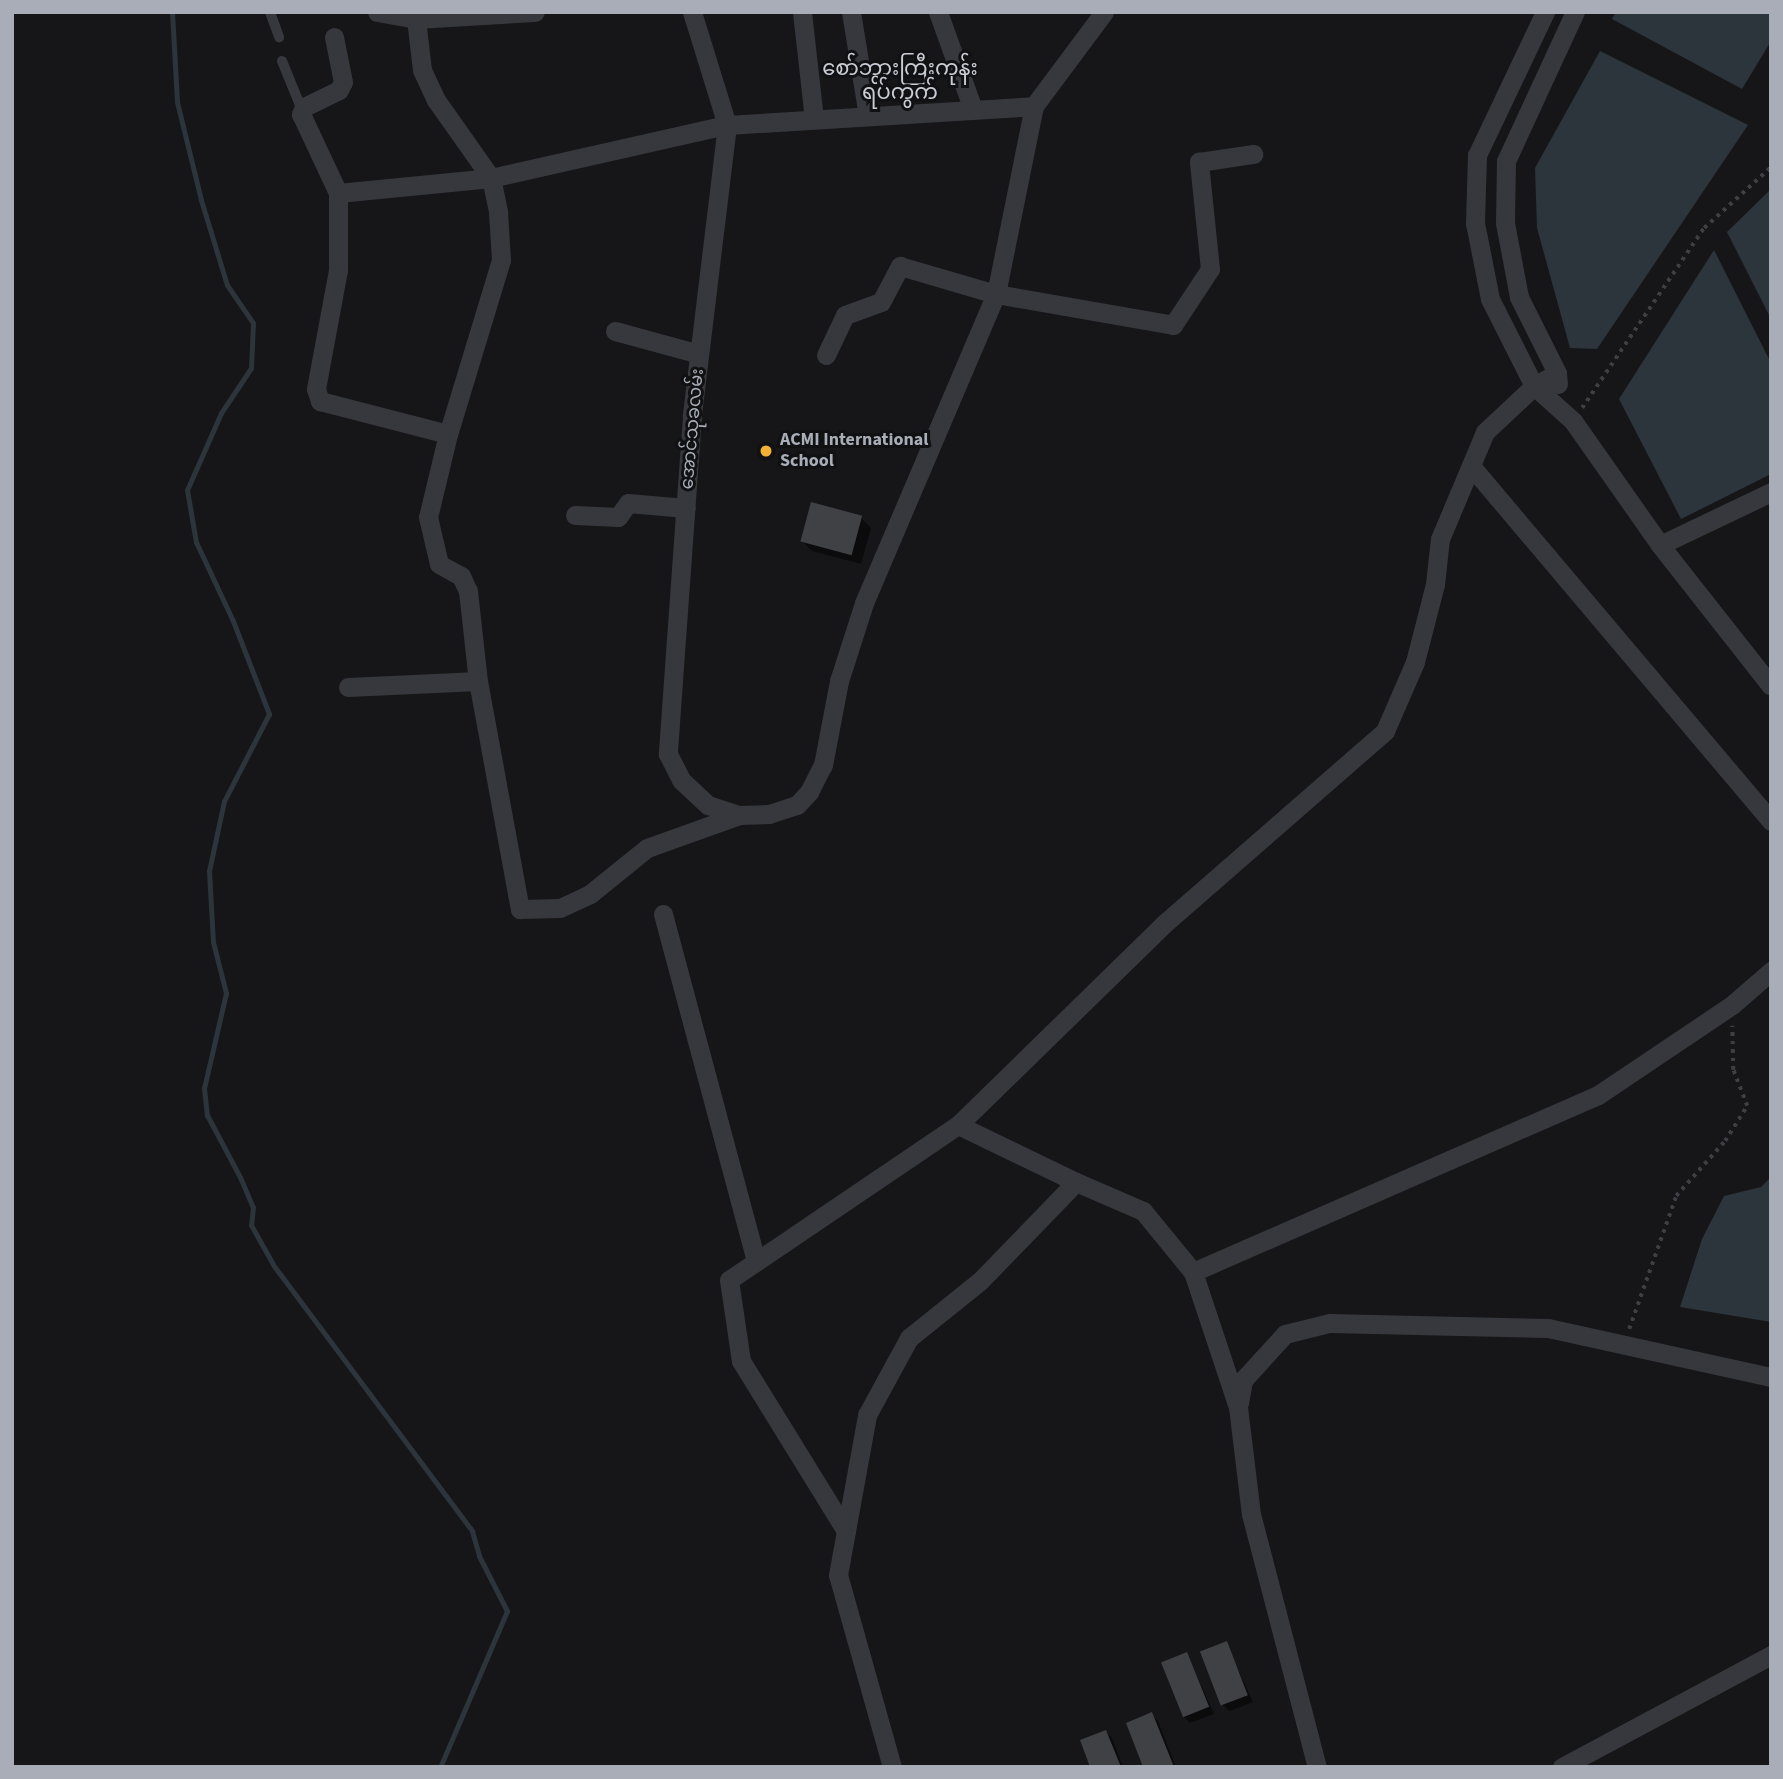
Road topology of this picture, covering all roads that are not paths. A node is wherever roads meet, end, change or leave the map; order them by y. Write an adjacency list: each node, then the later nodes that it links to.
1 (270, 12): 13 (lane)
2 (377, 12): 12 (street)
3 (535, 12): 11 (street)
4 (692, 12): 21 (street, အောင်သုခလမ်း)
5 (802, 12): 20 (street)
6 (851, 12): 19 (street)
7 (938, 12): 17 (street)
8 (1104, 12): 16 (street)
9 (1545, 12): 30 (street)
10 (1575, 12): 29 (street)
11 (483, 14): 12 (street)
12 (416, 19): 23 (street)
13 (279, 37)
14 (334, 37): 18 (street)
15 (282, 61): 18 (lane)
16 (1034, 106): 17 (street); 25 (street)
17 (973, 109): 19 (street)
18 (302, 110): 24 (street)
19 (868, 116): 20 (street)
20 (814, 120): 21 (street)
21 (727, 125): 23 (street); 27 (street, အောင်သုခလမ်း)
22 (1253, 154): 25 (street)
23 (491, 178): 24 (street); 32 (street)
24 (338, 193): 32 (street)
25 (996, 294): 28 (street); 41 (street)
26 (615, 331): 27 (street)
27 (699, 354): 35 (street, အောင်သုခလမ်း)
28 (826, 355)
29 (1557, 373): 30 (street); 31 (street)
30 (1534, 386): 31 (street); 33 (street)
31 (1567, 413): 37 (street)
32 (448, 433): 38 (street)
33 (1471, 466): 42 (street); 45 (street)
34 (1771, 492): 37 (street)
35 (686, 508): 36 (street); 41 (street, အောင်သုခလမ်း)
36 (575, 515)
37 (1660, 545): 39 (street)
38 (478, 681): 40 (street); 41 (street)
39 (1771, 685)
40 (348, 687)
41 (739, 815)
42 (1771, 821)
43 (663, 914): 47 (street)
44 (1771, 971): 48 (street)
45 (958, 1125): 46 (street); 47 (street)
46 (1076, 1182): 48 (street); 51 (street)
47 (756, 1262): 51 (street)
48 (1193, 1272): 50 (street)
49 (1771, 1377): 50 (street)
50 (1238, 1407): 54 (street)
51 (846, 1531): 53 (street)
52 (1771, 1655): 55 (street)
53 (892, 1767)
54 (1317, 1767)
55 (1562, 1767)

